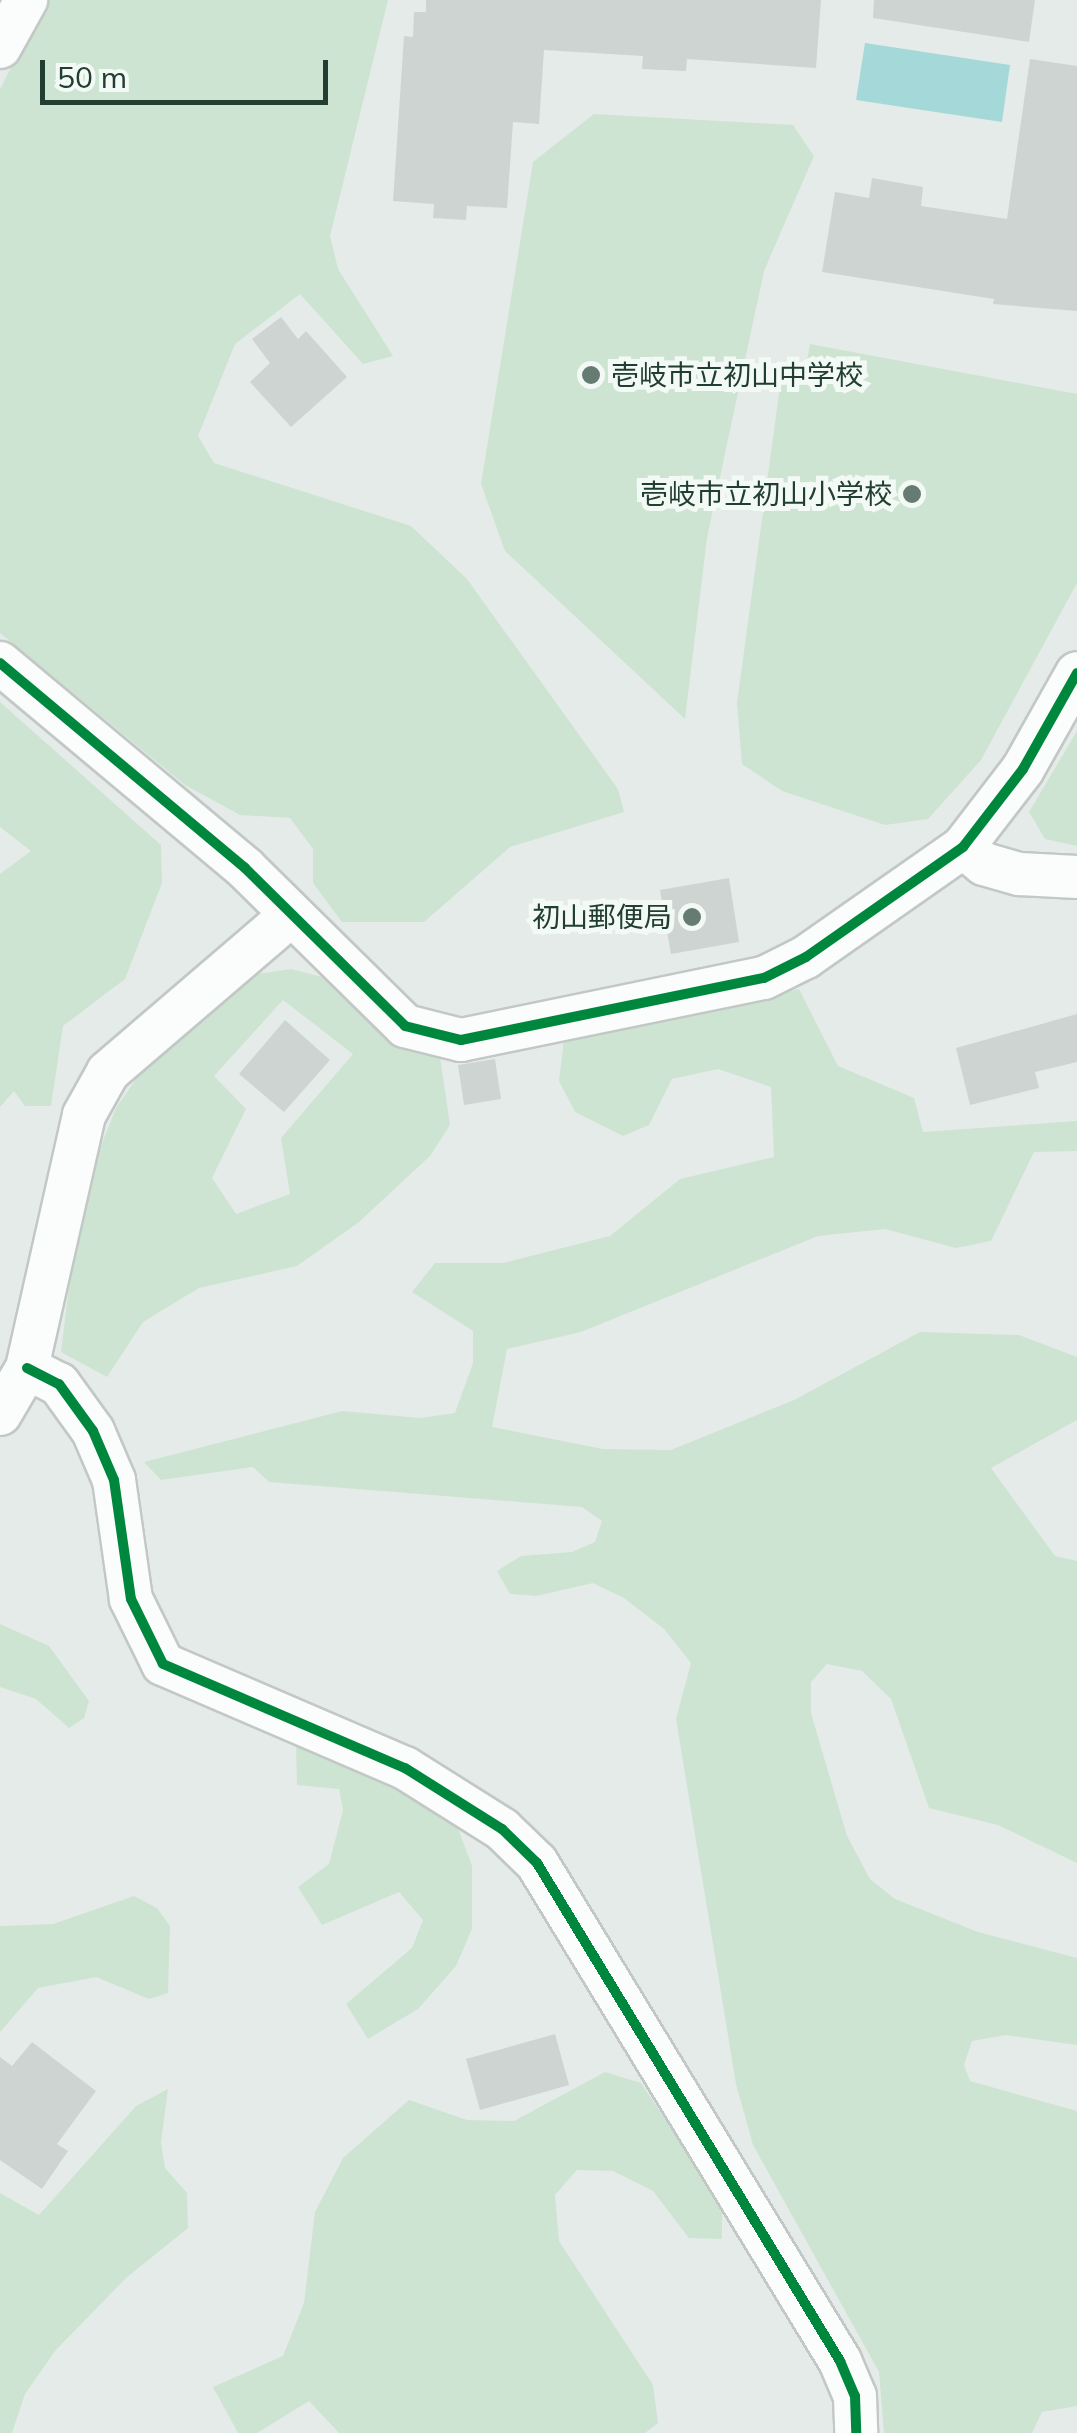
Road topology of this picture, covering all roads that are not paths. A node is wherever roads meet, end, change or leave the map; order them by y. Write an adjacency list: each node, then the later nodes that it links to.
1 (26, 0): 2 (street)
2 (0, 47)
3 (0, 663): 7 (street)
4 (1077, 673): 5 (street)
5 (963, 847): 6 (street); 7 (street)
6 (1077, 877)
7 (291, 915): 8 (street)
8 (27, 1368): 9 (street); 10 (street)
9 (0, 1414)
10 (856, 2433)

